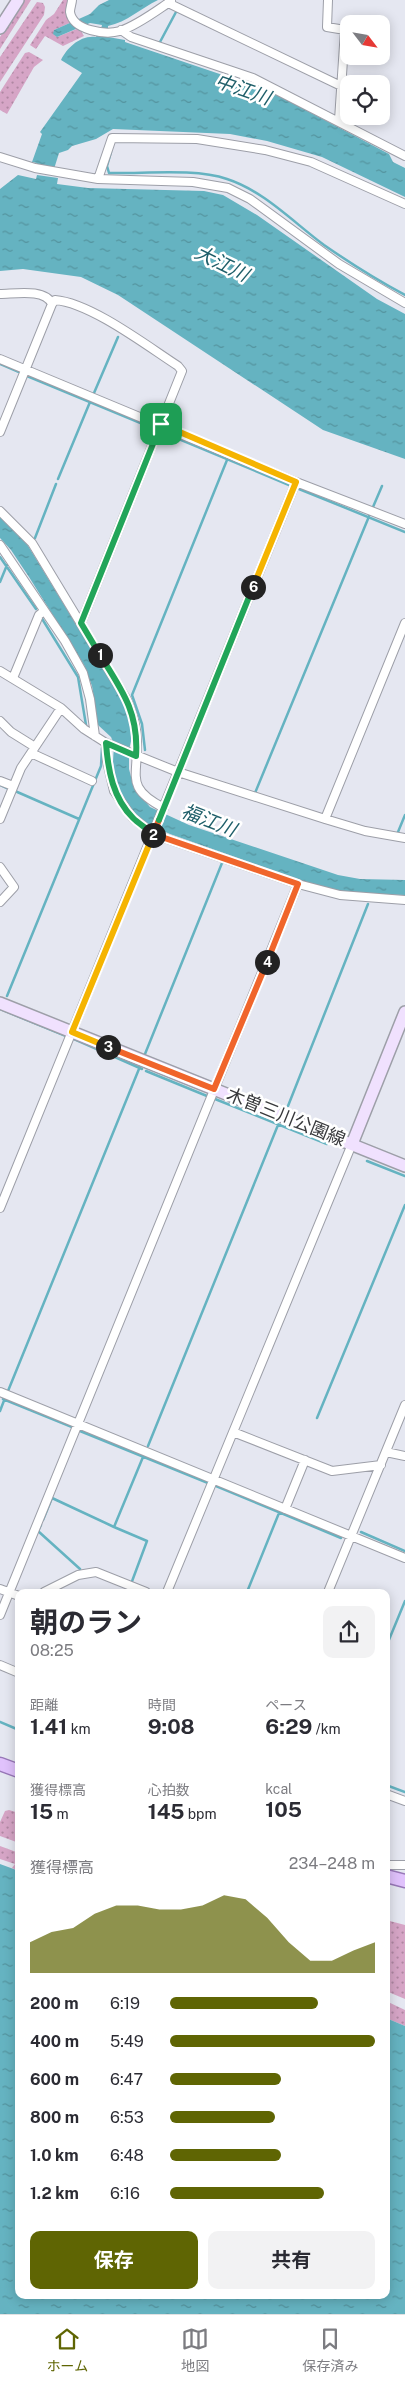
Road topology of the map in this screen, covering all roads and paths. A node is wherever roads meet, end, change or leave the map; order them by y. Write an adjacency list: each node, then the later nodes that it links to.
1 (18, 0): 5 (main road)
2 (72, 0): 6 (street)
3 (328, 0): 7 (street)
4 (171, 2): 6 (street); 8 (street)
5 (0, 28)
6 (121, 30): 10 (street)
7 (342, 75)
8 (340, 86)
9 (340, 103): 10 (street)
10 (339, 120): 11 (street)
11 (405, 156)
12 (0, 157): 13 (street)
13 (98, 179): 14 (street); 16 (street)
14 (405, 204)
15 (0, 294): 17 (street)
16 (405, 303)
17 (52, 304): 19 (street); 20 (street)
18 (0, 359): 19 (street)
19 (25, 369): 20 (street); 21 (street)
20 (161, 424): 22 (street); 27 (street)
21 (0, 432)
22 (296, 482): 24 (street); 37 (street)
23 (0, 511): 27 (street)
24 (405, 524)
25 (0, 545): 26 (street)
26 (44, 611): 30 (street); 33 (street)
27 (81, 623): 36 (street)
28 (405, 623): 42 (street)
29 (0, 671): 30 (street)
30 (13, 678): 31 (street)
31 (61, 708): 33 (street); 35 (street)
32 (0, 721): 35 (street)
33 (95, 736): 34 (street)
34 (107, 744): 36 (street); 44 (street)
35 (33, 750): 39 (street); 40 (street)
36 (135, 755): 37 (street); 41 (street)
37 (178, 772): 41 (street); 42 (street)
38 (0, 781): 40 (street)
39 (92, 781)
40 (13, 786): 43 (street)
41 (163, 809): 44 (street)
42 (324, 818): 45 (street)
43 (0, 819)
44 (154, 833): 47 (street); 52 (street)
45 (405, 838)
46 (0, 866): 49 (street)
47 (298, 884): 48 (street); 53 (street)
48 (405, 900)
49 (0, 902)
50 (0, 1003): 52 (main road, 木曽三川公園線)
51 (405, 1012): 54 (main road)
52 (72, 1032): 53 (main road, 木曽三川公園線); 56 (street)
53 (214, 1089): 54 (main road, 木曽三川公園線); 59 (street)
54 (352, 1144): 55 (main road, 木曽三川公園線); 60 (street)
55 (405, 1166)
56 (0, 1208)
57 (0, 1392): 59 (street)
58 (405, 1406): 61 (street)
59 (78, 1424): 65 (street); 74 (street)
60 (233, 1432): 63 (street); 65 (street)
61 (386, 1452): 62 (street); 64 (street)
62 (405, 1456)
63 (305, 1460): 64 (street); 66 (street)
64 (381, 1465): 67 (street)
65 (213, 1480): 66 (street); 72 (street)
66 (285, 1509): 67 (street)
67 (351, 1536): 68 (street); 73 (street)
68 (405, 1558)
69 (0, 1589): 74 (street)
70 (50, 1589): 71 (street)
71 (138, 1589)
72 (168, 1589)
73 (329, 1589)
74 (9, 1593): 75 (street); 76 (street)
75 (15, 1595)
76 (0, 1615)
77 (0, 1665): 78 (street)
78 (15, 1671)
79 (0, 1764): 80 (main road)
80 (15, 1770)
81 (390, 1795): 82 (street)
82 (404, 1798)
83 (390, 1865): 84 (street)
84 (405, 1865)
85 (390, 1877): 86 (main road)
86 (405, 1881)

